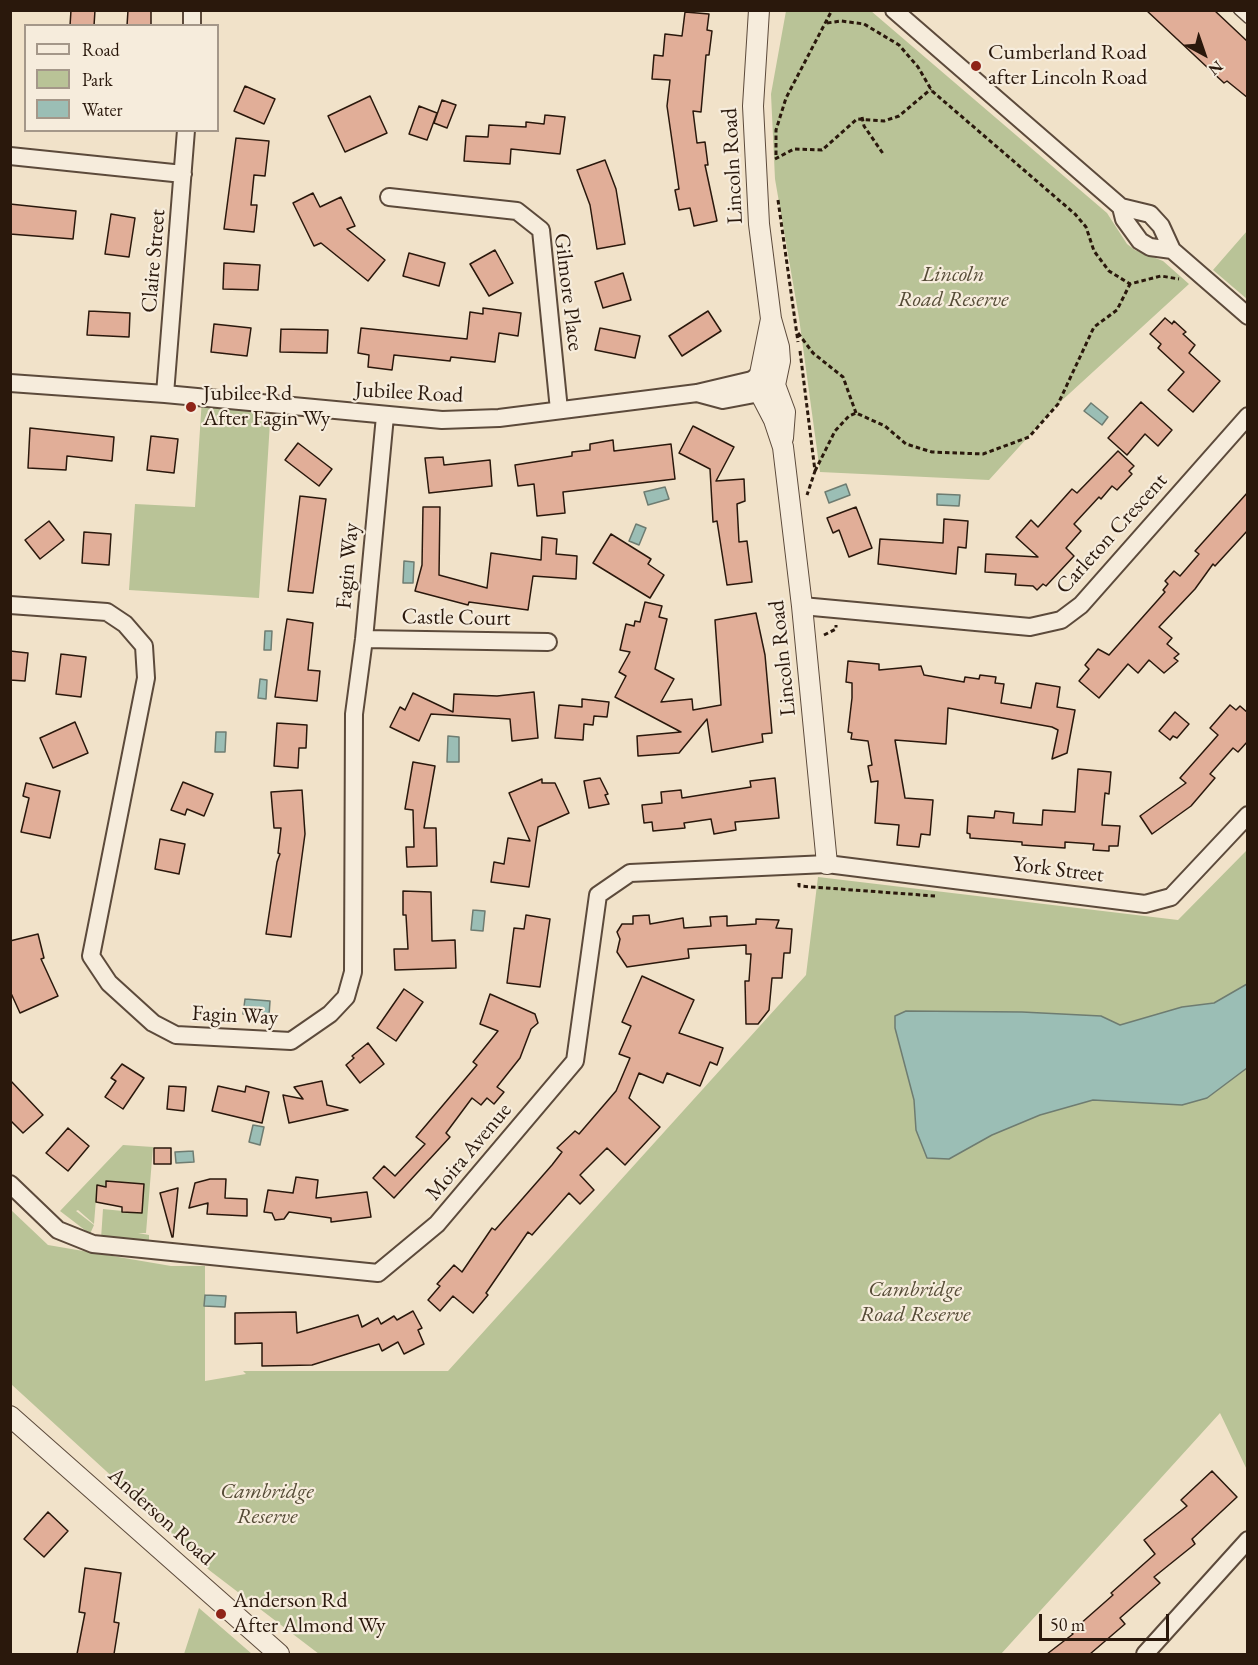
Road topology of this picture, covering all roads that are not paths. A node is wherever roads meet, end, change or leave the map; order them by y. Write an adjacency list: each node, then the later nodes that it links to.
1 (759, 10): 13 (street, Lincoln Road)
2 (894, 10): 9 (street)
3 (1238, 10): 4 (lane)
4 (1248, 19)
5 (186, 132): 7 (street, Claire Street)
6 (10, 156): 7 (street)
7 (183, 174): 14 (street, Claire Street)
8 (389, 197): 15 (street, Gilmore Place)
9 (1121, 207): 10 (street); 10 (street)
10 (1172, 250): 11 (street)
11 (1248, 316)
12 (10, 383): 14 (street, Jubilee Road)
13 (765, 384): 15 (street, Jubilee Road); 19 (street, Lincoln Road)
14 (165, 394): 16 (street, Jubilee Road)
15 (559, 410): 16 (street, Jubilee Road)
16 (385, 416): 20 (street, Fagin Way)
17 (1248, 416): 19 (street, Carleton Crescent)
18 (10, 605): 20 (street, Fagin Way)
19 (802, 606): 23 (street, Lincoln Road)
20 (364, 639): 21 (street, Castle Court)
21 (548, 642)
22 (1248, 815): 23 (street, York Street)
23 (827, 864): 24 (street, Moira Avenue)
24 (10, 1184)
25 (10, 1416): 27 (street, Anderson Road)
26 (1248, 1540): 28 (street)
27 (279, 1654)
28 (1145, 1654)

